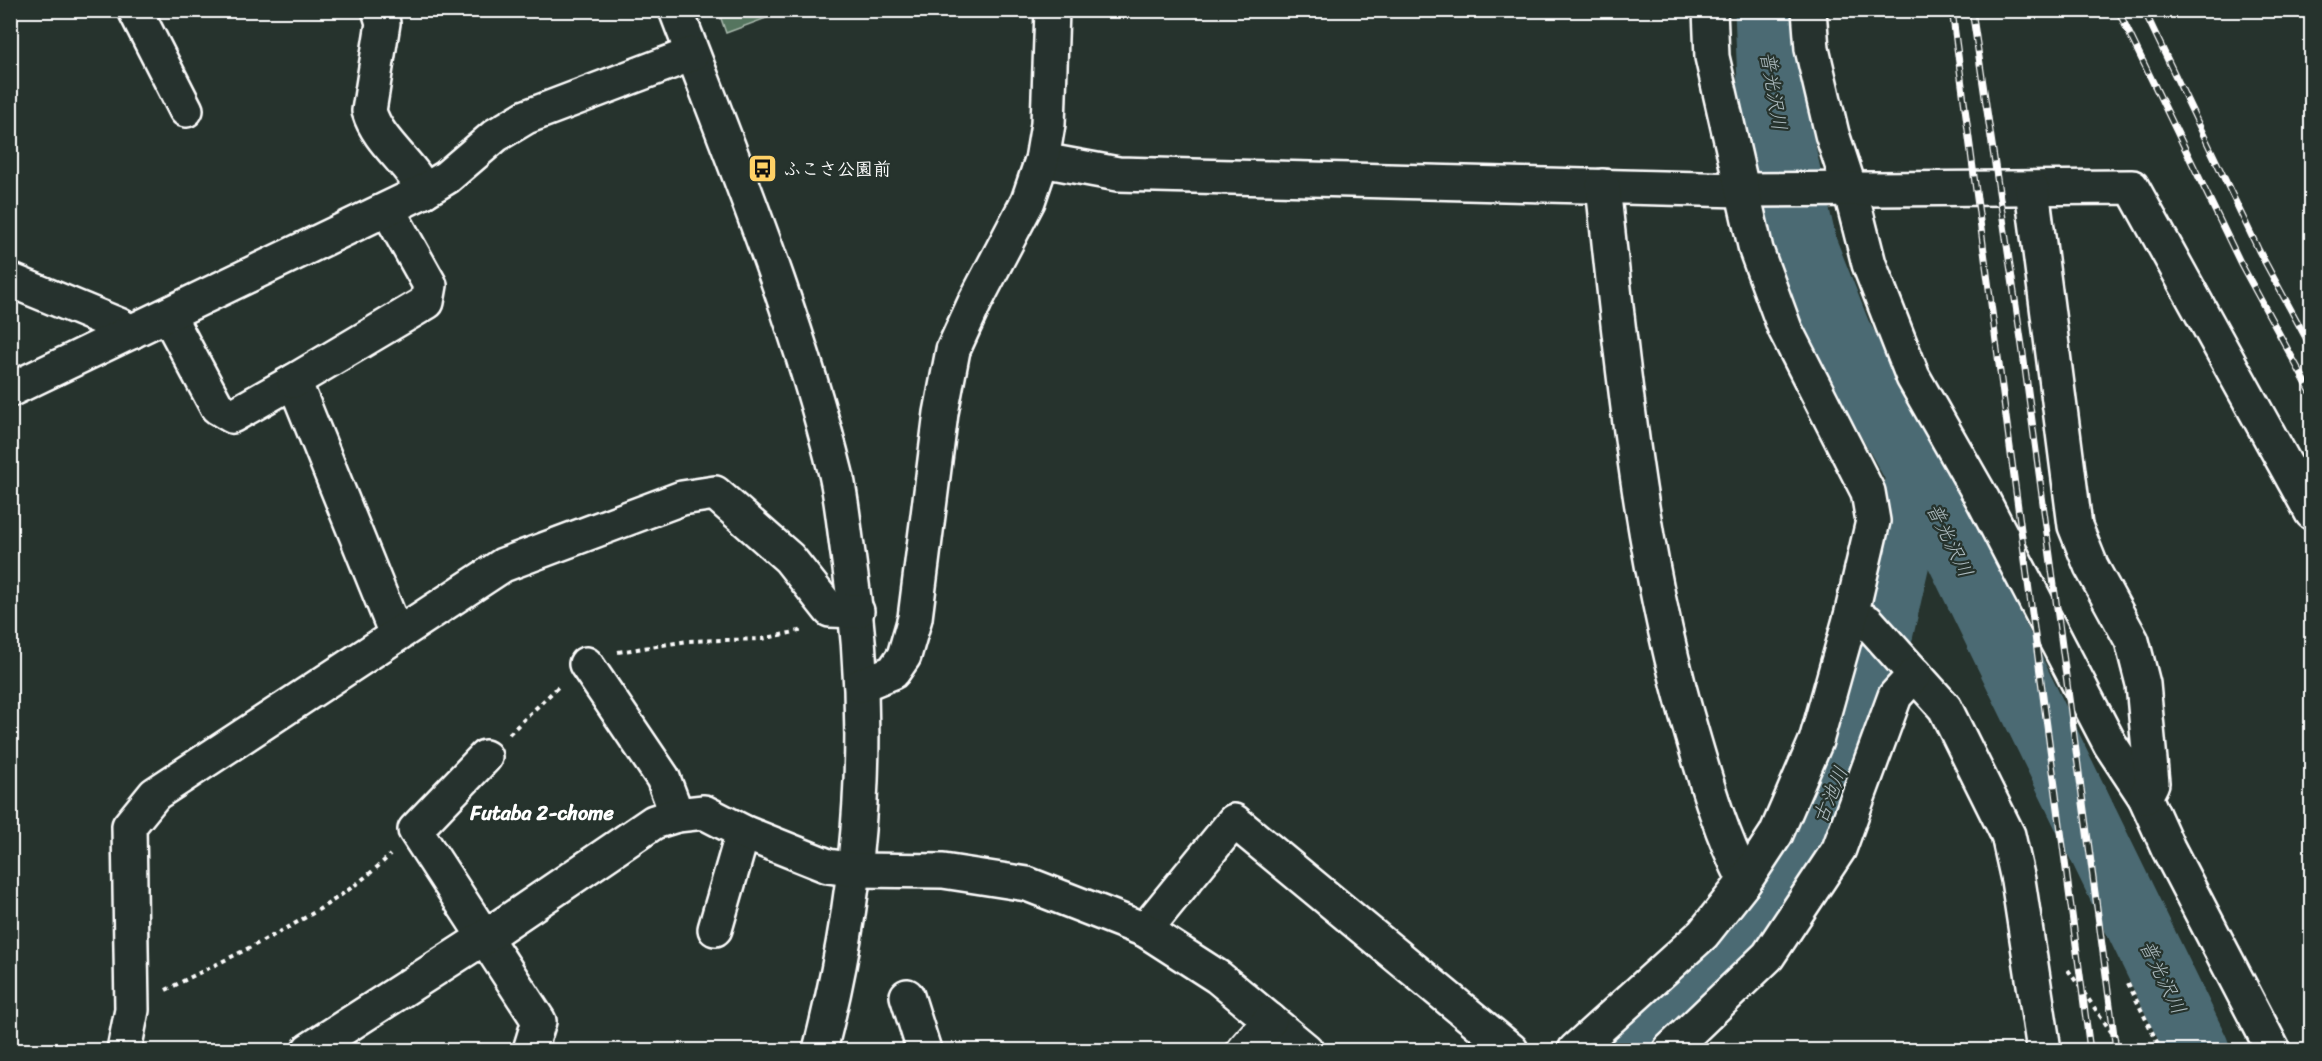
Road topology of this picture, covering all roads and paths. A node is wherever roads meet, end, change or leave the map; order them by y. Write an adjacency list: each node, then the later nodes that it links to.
1 (135, 10): 8 (street)
2 (380, 10): 14 (street)
3 (676, 10): 7 (street)
4 (1052, 10): 9 (street)
5 (1710, 10): 13 (street)
6 (1809, 10): 11 (street)
7 (692, 54): 14 (street); 22 (street)
8 (186, 111)
9 (1042, 160): 10 (street); 27 (street)
10 (1603, 186): 13 (street); 34 (street)
11 (1841, 189): 12 (street); 13 (street); 29 (street)
12 (2032, 189): 21 (street); 29 (street)
13 (1749, 190): 23 (street)
14 (424, 191): 15 (street)
15 (388, 210): 17 (street); 19 (street)
16 (10, 280): 18 (street)
17 (168, 315): 18 (street); 19 (street)
18 (130, 332): 20 (street)
19 (294, 381): 24 (street)
20 (10, 390)
21 (2312, 513)
22 (843, 610): 24 (street); 25 (path); 27 (street)
23 (1859, 619): 26 (street); 34 (street)
24 (396, 634): 41 (street)
25 (586, 664): 28 (path); 30 (street)
26 (1906, 664): 38 (street); 43 (street)
27 (861, 685): 33 (street)
28 (485, 757): 31 (street)
29 (2145, 797): 56 (street)
30 (677, 815): 32 (street); 37 (street)
31 (415, 830): 37 (street); 41 (path)
32 (743, 832): 33 (street); 35 (street)
33 (856, 870): 36 (street); 47 (street)
34 (1745, 881): 52 (street)
35 (715, 929)
36 (1144, 930): 42 (street); 51 (street)
37 (485, 937): 45 (street); 46 (street)
38 (2028, 942): 53 (street); 54 (path)
39 (2128, 983): 55 (path)
40 (907, 996): 48 (street)
41 (132, 1010): 44 (street)
42 (1270, 1020): 49 (street); 50 (street)
43 (1687, 1045)
44 (124, 1050)
45 (309, 1050)
46 (530, 1050)
47 (820, 1050)
48 (924, 1050)
49 (1244, 1050)
50 (1306, 1050)
51 (1511, 1050)
52 (1575, 1050)
53 (2044, 1050)
54 (2124, 1050)
55 (2161, 1050)
56 (2273, 1050)

